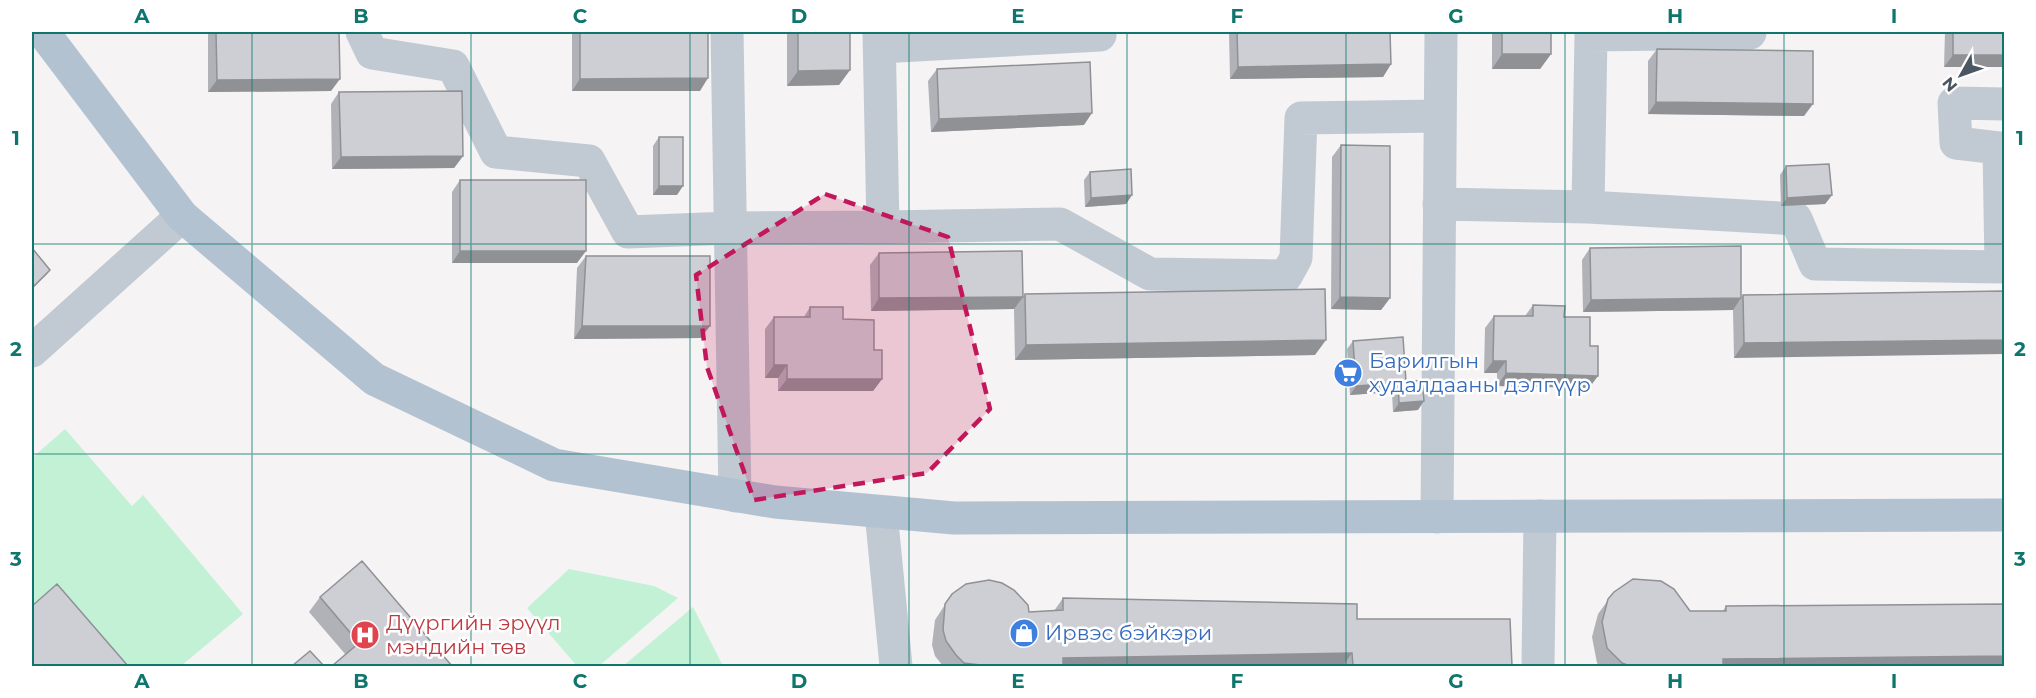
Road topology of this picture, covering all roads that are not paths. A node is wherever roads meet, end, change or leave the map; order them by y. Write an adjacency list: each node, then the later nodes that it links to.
1 (43, 32): 13 (main road)
2 (362, 32): 15 (street)
3 (727, 32): 15 (street)
4 (1441, 32): 10 (street)
5 (1591, 33): 6 (street); 12 (street)
6 (1750, 33)
7 (1100, 35): 8 (street)
8 (879, 39): 14 (street)
9 (2004, 104): 12 (street)
10 (1440, 116): 11 (street); 14 (street)
11 (1439, 204): 12 (street); 21 (street)
12 (1588, 207)
13 (182, 216): 16 (street); 17 (main road)
14 (883, 227): 15 (street)
15 (730, 228): 17 (street)
16 (32, 351)
17 (735, 496): 18 (main road)
18 (881, 512): 21 (main road); 22 (street)
19 (2004, 515): 20 (main road)
20 (1540, 516): 21 (main road); 23 (street)
21 (1437, 517)
22 (896, 666)
23 (1538, 666)

